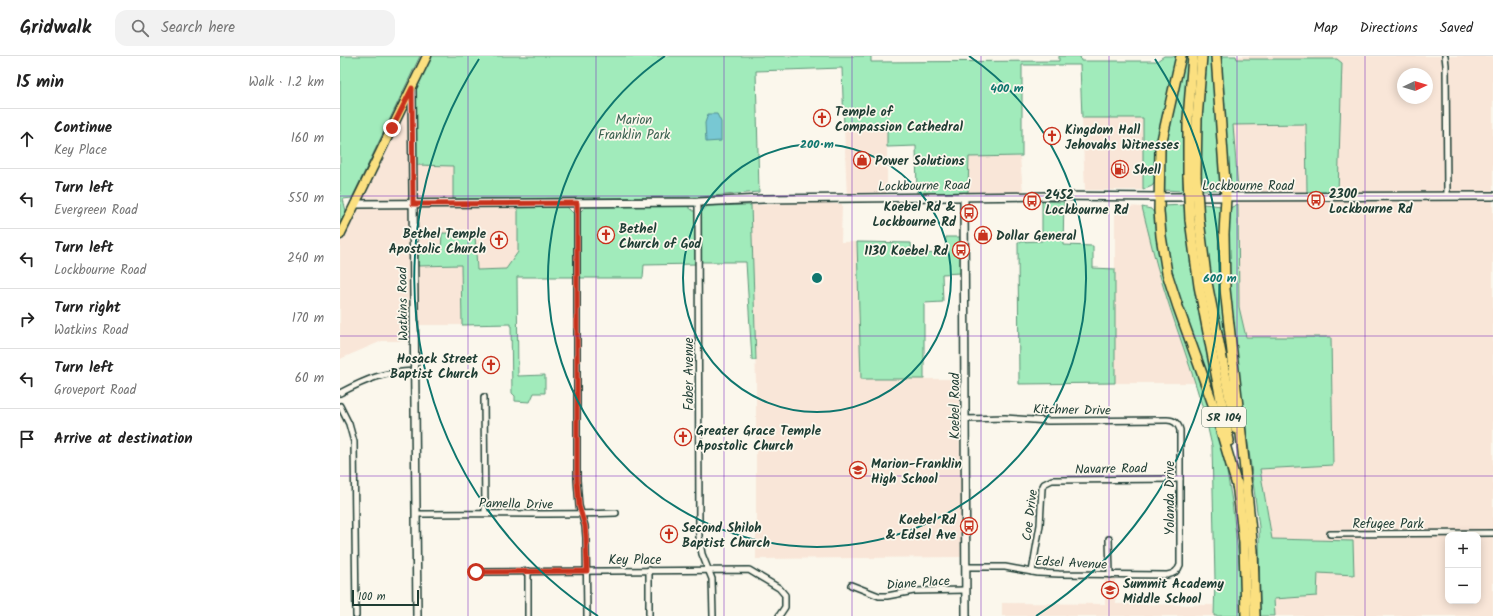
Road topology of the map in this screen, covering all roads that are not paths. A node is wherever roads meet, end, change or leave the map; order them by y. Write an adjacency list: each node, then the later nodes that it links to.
1 (427, 56): 7 (main road)
2 (1182, 56): 12 (highway)
3 (1193, 56): 8 (highway, SR 104)
4 (1202, 56): 8 (highway, SR 104)
5 (1216, 56): 13 (highway)
6 (1445, 56): 9 (street)
7 (412, 88): 16 (main road); 17 (main road, Watkins Road)
8 (1192, 176): 27 (highway, SR 104, bridge)
9 (1447, 195): 10 (main road, Lockbourne Road); 13 (main road, Lockbourne Road)
10 (1493, 196)
11 (964, 197): 12 (main road, Lockbourne Road); 14 (main road, Lockbourne Road); 23 (main road, Koebel Road)
12 (1159, 197): 13 (main road, Lockbourne Road); 27 (highway)
13 (1226, 197): 27 (highway)
14 (698, 202): 15 (main road, Lockbourne Road); 37 (street, Faber Avenue)
15 (577, 203): 17 (main road, Lockbourne Road); 30 (street)
16 (355, 204): 17 (main road, Lockbourne Road); 18 (main road)
17 (413, 204): 19 (main road, Watkins Road)
18 (340, 235)
19 (415, 371): 20 (street); 29 (main road, Watkins Road)
20 (340, 393)
21 (484, 397): 28 (street)
22 (340, 406): 46 (street)
23 (966, 419): 24 (street, Kitchner Drive); 35 (main road, Koebel Road)
24 (1177, 423): 25 (street, Yolanda Drive)
25 (1180, 479): 26 (street, Navarre Road); 42 (street, Yolanda Drive)
26 (1044, 484): 41 (street, Coe Drive)
27 (1242, 489): 54 (highway, SR 104); 55 (highway, SR 104)
28 (485, 512): 29 (street, Pamella Drive); 30 (street, Pamella Drive)
29 (416, 514): 47 (main road, Watkins Road)
30 (582, 514): 31 (street, Pamella Drive); 39 (street)
31 (616, 514)
32 (1493, 533): 33 (street, Refugee Park)
33 (1330, 534)
34 (1109, 538): 43 (street)
35 (966, 567): 41 (street, Edsel Avenue); 45 (main road, Koebel Road)
36 (649, 570): 37 (street, Key Place); 39 (street, Key Place); 50 (street)
37 (709, 570): 51 (street, Faber Avenue); 52 (street, Key Place)
38 (528, 571): 39 (street, Key Place); 40 (street, Key Place); 48 (street)
39 (587, 571): 49 (street)
40 (476, 572)
41 (1032, 572): 43 (street, Edsel Avenue)
42 (1176, 572): 43 (street, Edsel Avenue)
43 (1110, 575)
44 (851, 585): 45 (street, Diane Place)
45 (966, 590): 53 (main road, Koebel Road)
46 (356, 616)
47 (417, 616)
48 (528, 616)
49 (587, 616)
50 (649, 616)
51 (713, 616)
52 (779, 616)
53 (966, 616)
54 (1246, 616)
55 (1255, 616)

